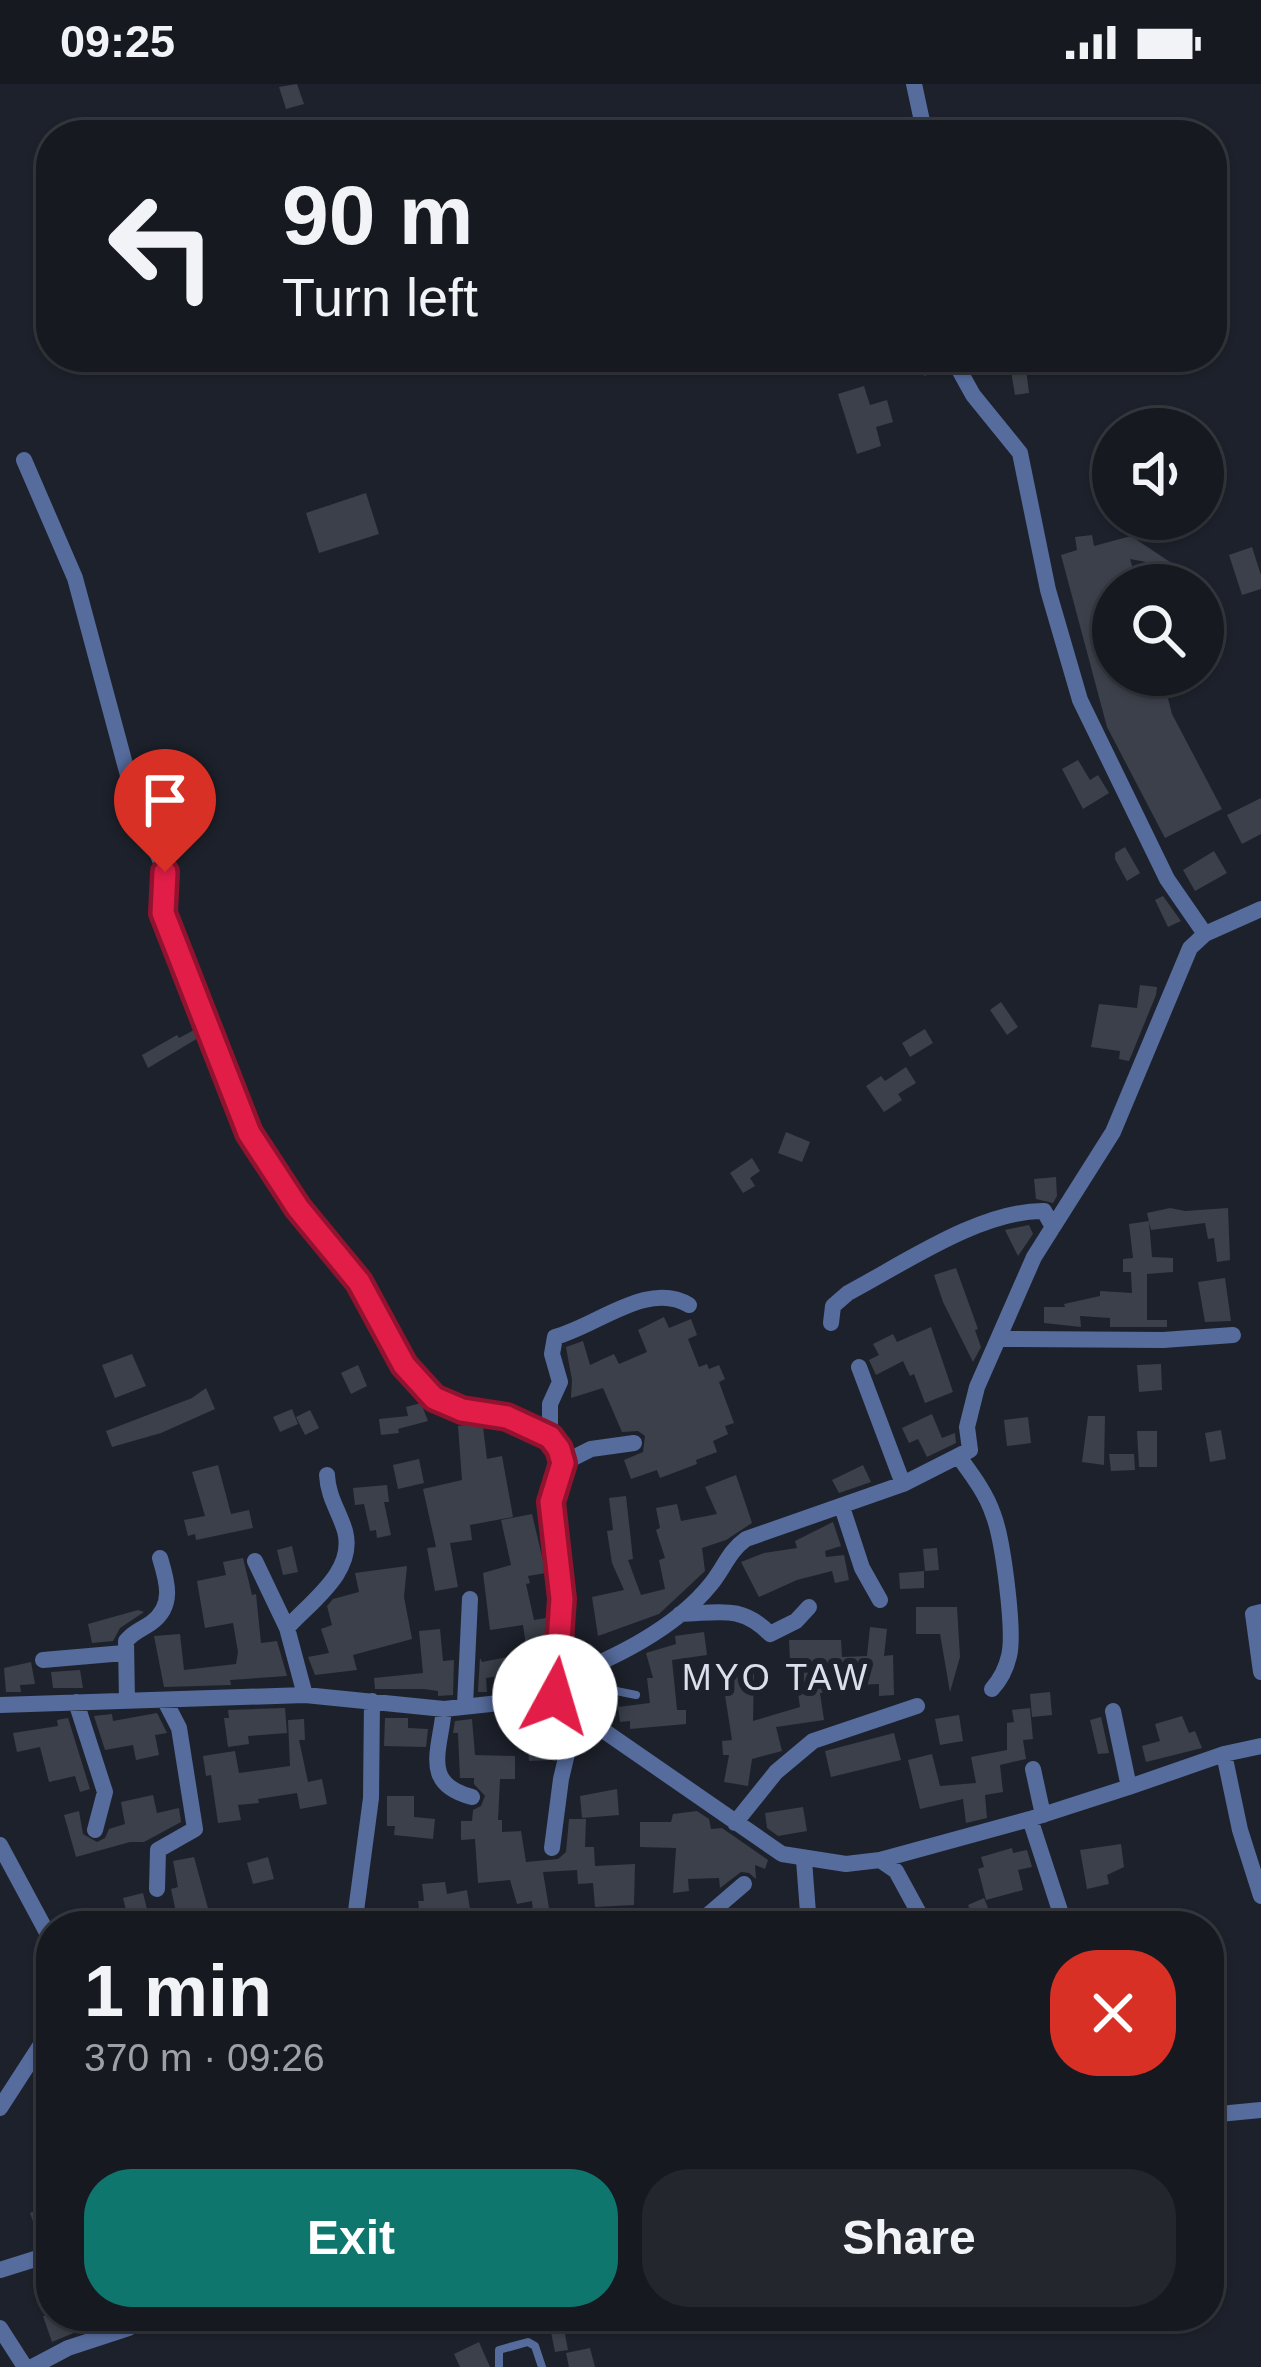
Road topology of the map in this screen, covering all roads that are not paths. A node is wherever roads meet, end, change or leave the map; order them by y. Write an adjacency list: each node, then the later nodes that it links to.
1 (914, 84): 2 (street)
2 (922, 120)
3 (961, 372): 6 (street)
4 (23, 460): 13 (street)
5 (1261, 908): 6 (street)
6 (1205, 934): 7 (street)
7 (1053, 1227): 9 (street); 11 (street)
8 (689, 1305): 13 (street)
9 (831, 1323)
10 (1233, 1335): 11 (street)
11 (999, 1339): 15 (street)
12 (859, 1367): 18 (street)
13 (550, 1437): 16 (street)
14 (634, 1443): 16 (street)
15 (959, 1457): 18 (street); 32 (street)
16 (563, 1463): 31 (street)
17 (327, 1475): 27 (street)
18 (903, 1484): 19 (street)
19 (842, 1507): 23 (street); 26 (street)
20 (160, 1558): 28 (street)
21 (255, 1561): 27 (street)
22 (470, 1599): 40 (street)
23 (880, 1600)
24 (809, 1607): 26 (street)
25 (1261, 1612): 30 (street)
26 (680, 1614): 31 (street)
27 (287, 1628): 33 (street)
28 (124, 1653): 29 (street); 37 (street)
29 (43, 1660)
30 (1261, 1672)
31 (557, 1689): 34 (lane); 40 (street); 43 (street)
32 (992, 1689)
33 (304, 1695): 35 (street); 36 (street)
34 (636, 1695)
35 (164, 1700): 37 (street); 58 (street)
36 (372, 1700): 42 (street); 60 (street)
37 (127, 1701): 38 (street)
38 (76, 1702): 39 (street); 52 (street)
39 (0, 1705)
40 (465, 1705): 42 (street)
41 (917, 1706): 51 (street)
42 (444, 1709): 49 (street)
43 (578, 1711): 51 (street); 54 (street)
44 (1113, 1711): 48 (street)
45 (1261, 1746): 46 (street)
46 (1224, 1754): 48 (street); 59 (street)
47 (1033, 1769): 50 (street)
48 (1129, 1787): 50 (street)
49 (472, 1797)
50 (1036, 1817): 56 (street); 64 (street)
51 (735, 1823): 55 (street)
52 (95, 1830)
53 (0, 1845): 65 (street)
54 (552, 1848)
55 (804, 1860): 56 (street); 62 (street)
56 (880, 1860): 63 (street)
57 (744, 1884): 61 (street)
58 (157, 1888)
59 (1261, 1896)
60 (356, 1911)
61 (712, 1911)
62 (808, 1911)
63 (918, 1911)
64 (1061, 1911)
65 (36, 1912)
66 (36, 2054): 67 (street)
67 (0, 2108)
68 (1261, 2110): 69 (street)
69 (1224, 2114)
70 (36, 2259): 71 (street)
71 (0, 2270)
72 (120, 2331): 74 (street)
73 (2, 2334): 74 (street)
74 (29, 2367)
75 (499, 2367): 76 (lane)
76 (542, 2367)

